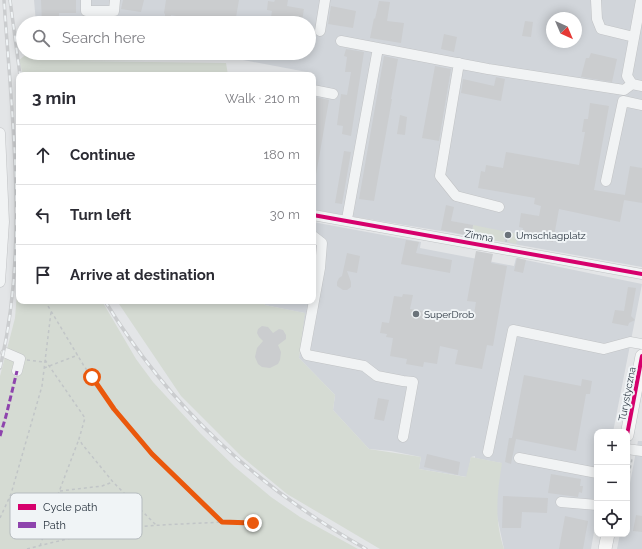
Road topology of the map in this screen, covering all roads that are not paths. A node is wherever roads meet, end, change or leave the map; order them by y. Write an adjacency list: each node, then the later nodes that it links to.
1 (86, 0): 2 (street)
2 (115, 0)
3 (325, 0): 6 (street)
4 (596, 0): 7 (street)
5 (641, 0): 7 (street)
6 (320, 31)
7 (634, 38): 11 (street)
8 (341, 41): 9 (street)
9 (378, 48): 10 (street); 19 (street)
10 (459, 63): 11 (street); 17 (street)
11 (637, 85)
12 (316, 91): 13 (street)
13 (333, 94)
14 (642, 105): 16 (street)
15 (0, 133): 22 (street)
16 (606, 181)
17 (499, 207)
18 (316, 216): 21 (street, Zimna)
19 (347, 219)
20 (316, 238): 23 (street)
21 (642, 274)
22 (0, 282)
23 (316, 291)
24 (314, 304): 30 (street)
25 (642, 344): 33 (street)
26 (6, 353): 28 (street)
27 (641, 362): 29 (main road, Turystyczna)
28 (17, 371)
29 (628, 429)
30 (403, 437)
31 (630, 449): 32 (street)
32 (642, 451)
33 (488, 452)
34 (518, 458): 35 (street)
35 (594, 472)
36 (561, 502): 37 (street)
37 (594, 505)
38 (607, 537): 39 (main road)
39 (605, 549)

